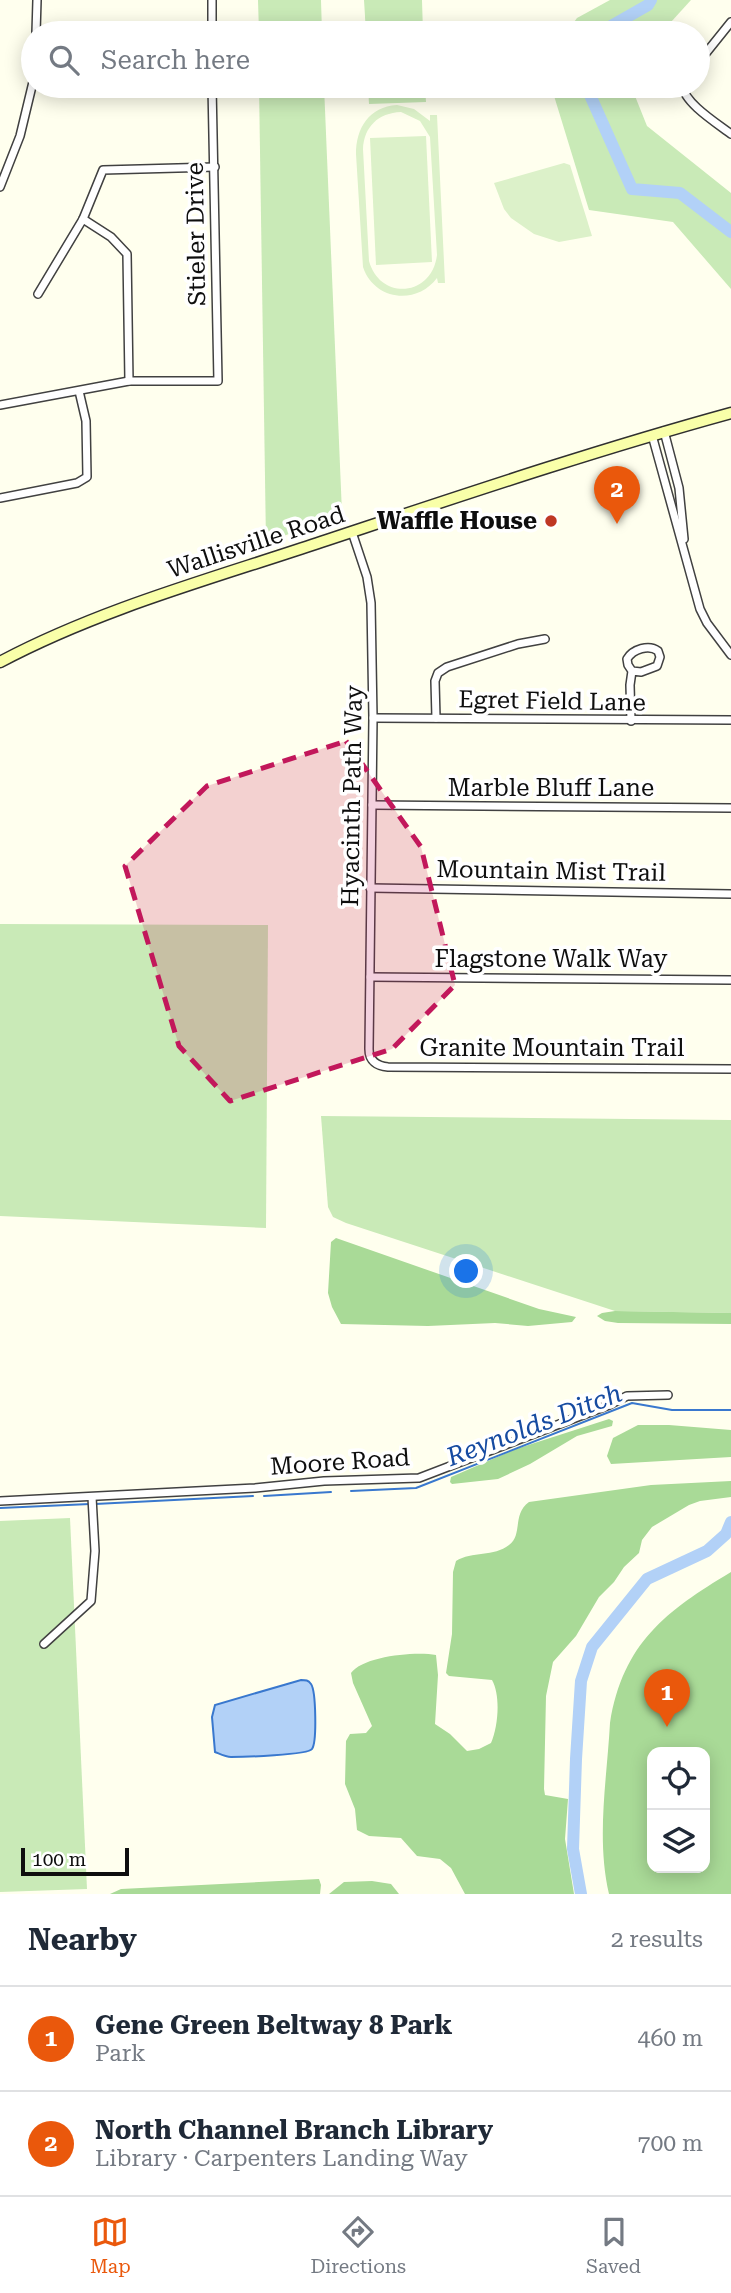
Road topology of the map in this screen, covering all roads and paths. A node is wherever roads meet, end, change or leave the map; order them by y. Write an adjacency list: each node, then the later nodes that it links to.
1 (37, 0): 3 (street)
2 (212, 0): 4 (street)
3 (36, 21)
4 (212, 21)
5 (731, 22): 6 (street)
6 (710, 48)
7 (29, 98): 12 (street)
8 (212, 98): 11 (street, Stieler Drive)
9 (688, 98): 10 (street)
10 (731, 134)
11 (215, 167): 13 (street); 15 (street, Stieler Drive)
12 (0, 187)
13 (83, 219): 14 (street); 15 (street)
14 (38, 294)
15 (129, 381): 16 (street)
16 (79, 391): 17 (street); 21 (street)
17 (0, 405)
18 (731, 413): 19 (main road, Wallisville Road)
19 (664, 431): 20 (main road, Wallisville Road); 23 (street)
20 (652, 435): 22 (main road, Wallisville Road); 23 (street)
21 (0, 498)
22 (352, 532): 28 (main road, Wallisville Road); 30 (street, Hyacinth Path Way)
23 (684, 547): 26 (street)
24 (545, 639): 31 (street)
25 (731, 640): 26 (street)
26 (724, 645): 27 (street)
27 (731, 655)
28 (0, 662)
29 (632, 671): 29 (street); 33 (street)
30 (373, 718): 31 (street, Egret Field Lane); 34 (street, Hyacinth Path Way)
31 (436, 718): 33 (street, Egret Field Lane)
32 (731, 720): 33 (street, Egret Field Lane)
33 (631, 721)
34 (372, 805): 35 (street, Marble Bluff Lane); 36 (street, Hyacinth Path Way)
35 (731, 808)
36 (370, 888): 37 (street, Mountain Mist Trail); 38 (street, Hyacinth Path Way)
37 (731, 894)
38 (370, 977): 39 (street, Flagstone Walk Way); 40 (street, Hyacinth Path Way)
39 (731, 980)
40 (373, 1062): 41 (street, Granite Mountain Trail)
41 (731, 1069)
42 (668, 1395): 43 (street, Moore Road)
43 (92, 1497): 44 (street, Moore Road); 45 (street)
44 (0, 1502)
45 (44, 1644)

